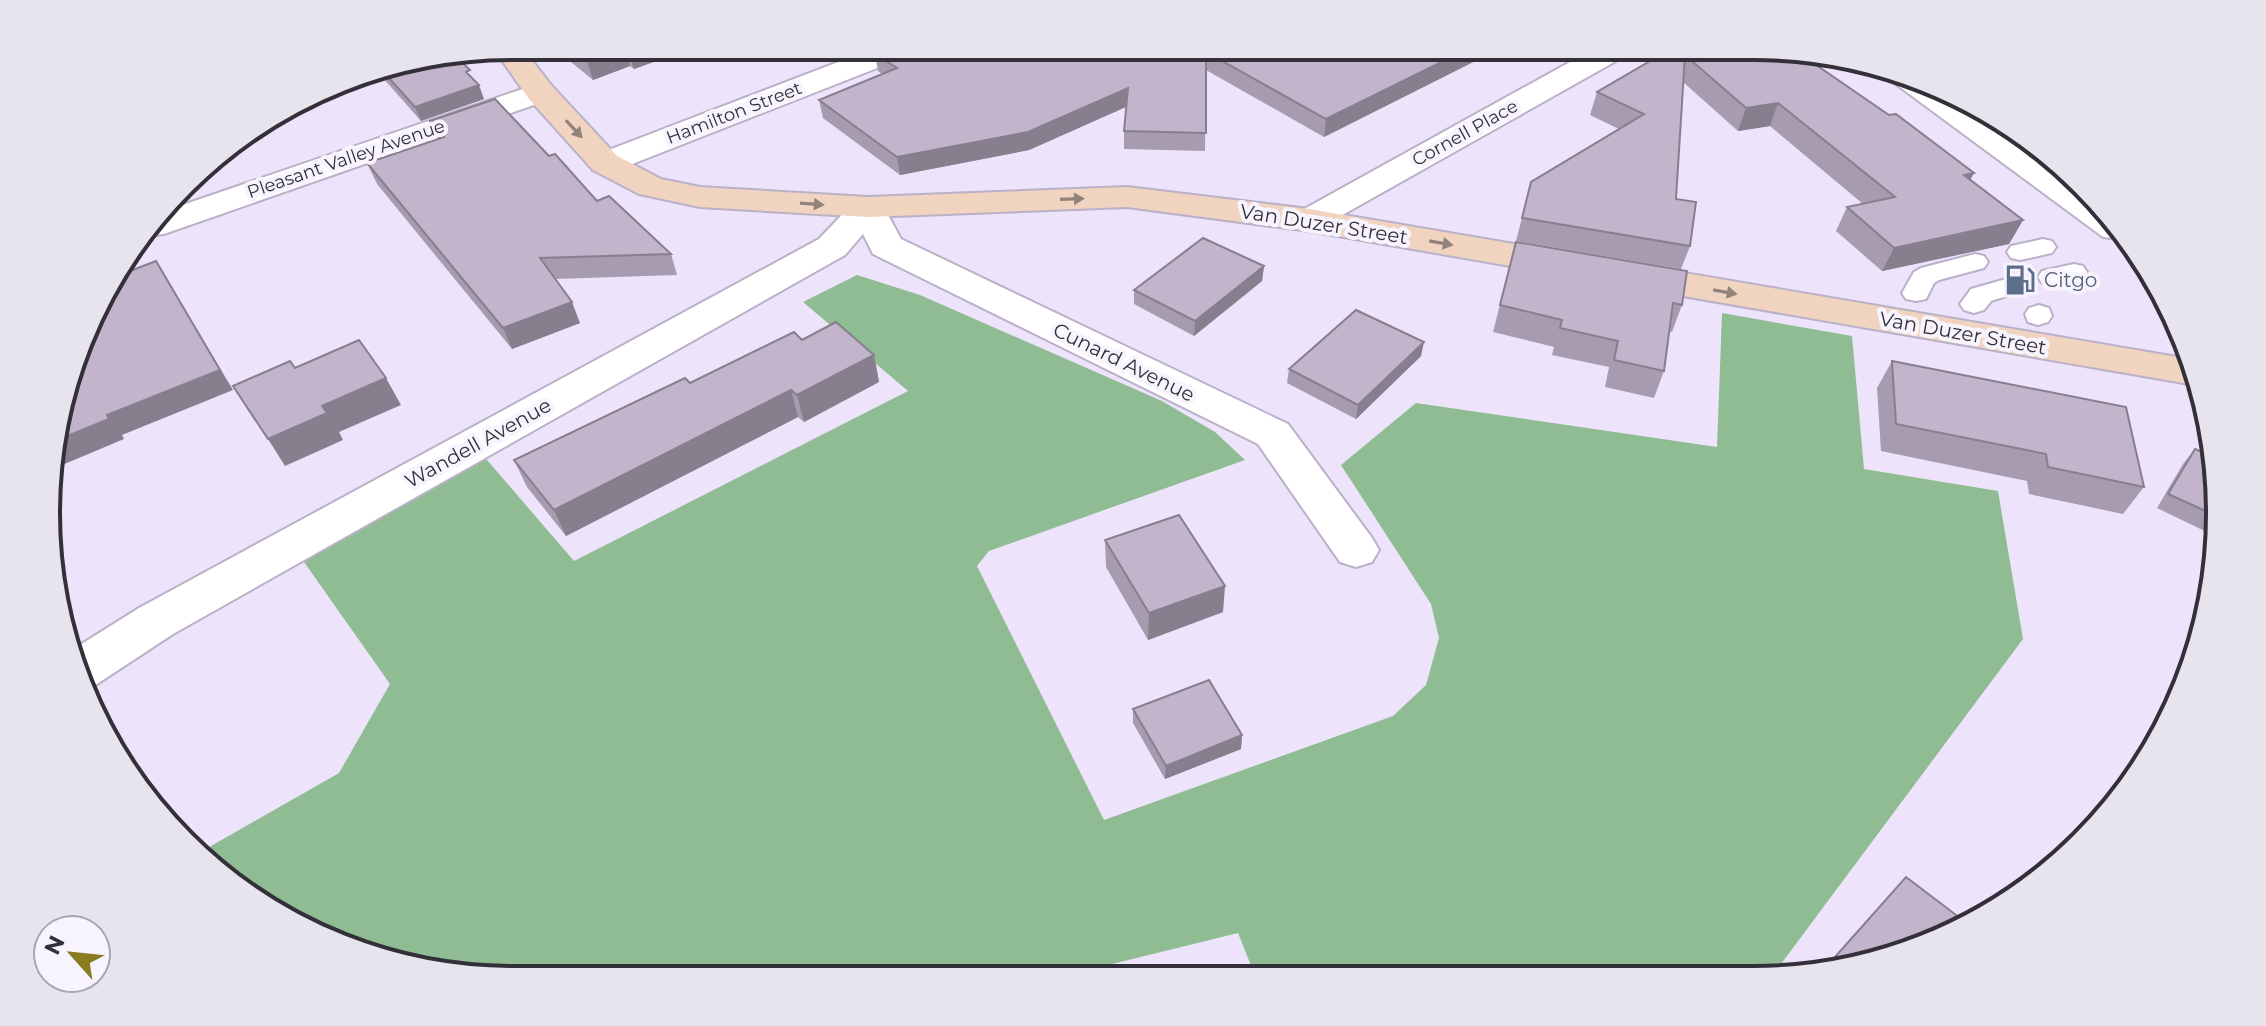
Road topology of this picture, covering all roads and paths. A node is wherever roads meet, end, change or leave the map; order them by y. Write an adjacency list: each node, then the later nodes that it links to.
1 (517, 60): 4 (main road, Van Duzer Street)
2 (871, 60): 6 (street, Hamilton Street)
3 (1596, 60): 9 (street, Cornell Place)
4 (540, 92): 6 (main road, Van Duzer Street, one-way to 6); 10 (street, Pleasant Valley Avenue)
5 (1934, 98): 8 (street)
6 (605, 163): 7 (main road, Van Duzer Street, one-way to 7)
7 (868, 207): 9 (main road, Van Duzer Street, one-way to 9); 16 (street, Cunard Avenue); 17 (street, Wandell Avenue)
8 (2095, 216)
9 (1309, 220): 15 (main road, Van Duzer Street, one-way to 15)
10 (166, 222)
11 (1975, 262): 13 (lane)
12 (2006, 287): 14 (lane)
13 (1916, 293)
14 (1974, 304)
15 (2183, 372)
16 (1356, 550)
17 (87, 666)

